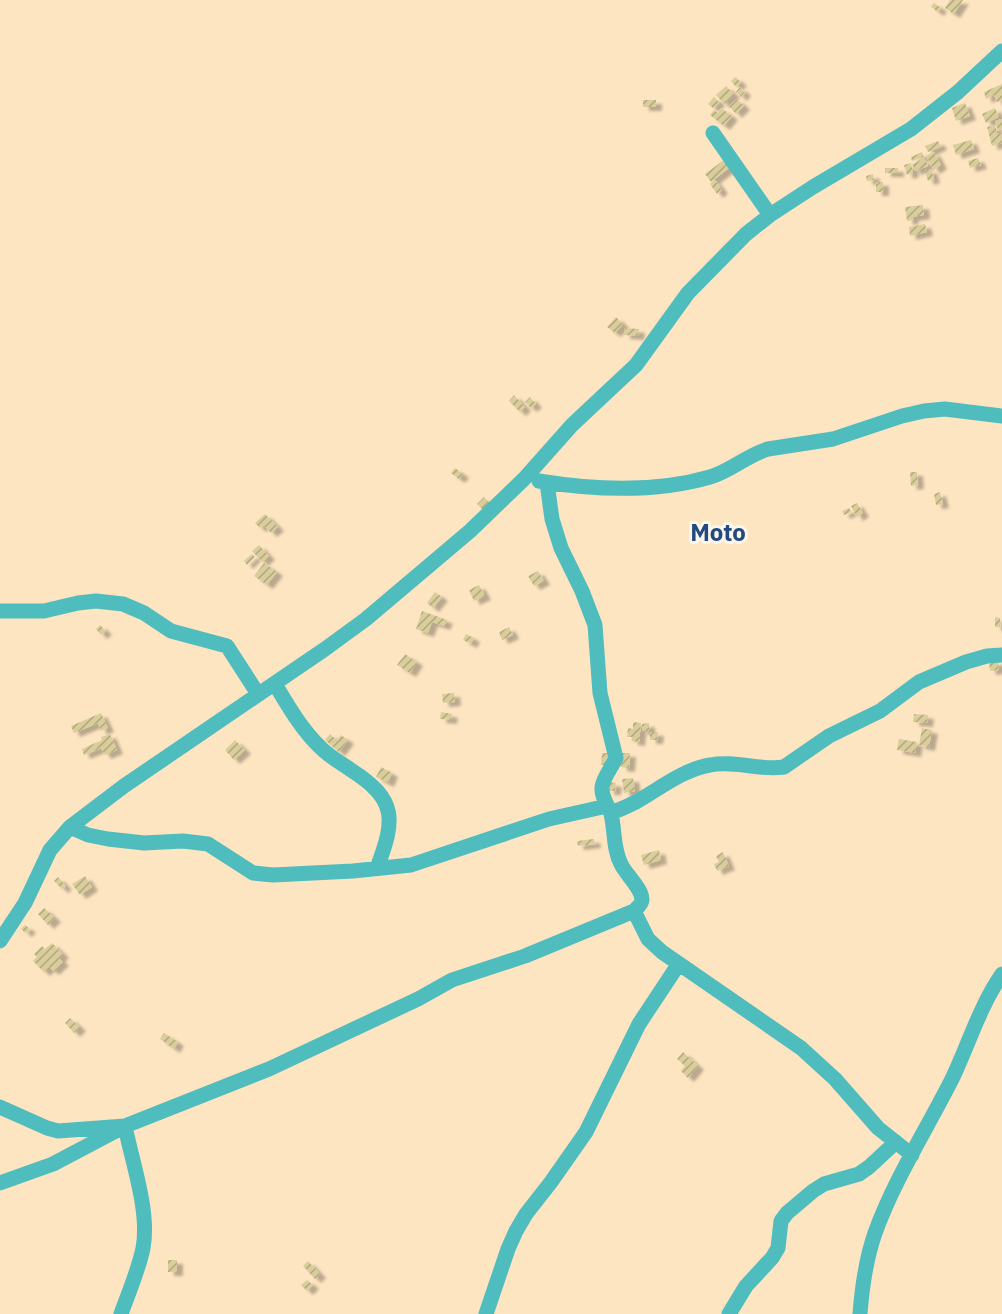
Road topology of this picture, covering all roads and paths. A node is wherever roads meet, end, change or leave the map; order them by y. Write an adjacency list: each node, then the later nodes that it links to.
1 (1002, 51): 3 (street)
2 (713, 132): 3 (street)
3 (770, 214): 5 (street)
4 (1002, 416): 6 (street)
5 (524, 479): 6 (street); 9 (street)
6 (547, 483): 11 (street)
7 (0, 611): 10 (street)
8 (1002, 655): 11 (street)
9 (275, 684): 10 (street); 13 (street)
10 (258, 694): 12 (street)
11 (609, 809): 13 (street); 14 (street)
12 (70, 827): 13 (street); 15 (street)
13 (377, 868)
14 (634, 911): 16 (street); 19 (street)
15 (0, 941)
16 (678, 965): 20 (street); 24 (street)
17 (1002, 974): 21 (street)
18 (0, 1107): 19 (street)
19 (125, 1126): 22 (street); 23 (street)
20 (896, 1142): 21 (street); 25 (street)
21 (912, 1155): 26 (street)
22 (0, 1183)
23 (121, 1314)
24 (486, 1314)
25 (729, 1314)
26 (860, 1314)

